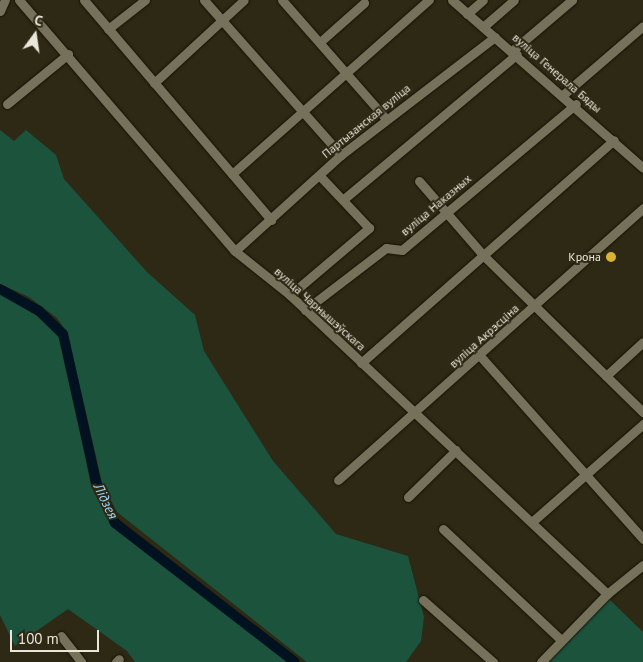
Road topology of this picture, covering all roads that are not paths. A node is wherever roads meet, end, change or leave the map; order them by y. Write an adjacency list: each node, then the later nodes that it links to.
1 (5, 0): 14 (street)
2 (19, 0): 23 (street, вуліца Чарнышэўскага)
3 (84, 0): 19 (street)
4 (145, 0): 19 (street)
5 (204, 0): 16 (street)
6 (244, 0): 16 (street)
7 (429, 0): 24 (street)
8 (452, 0): 15 (street, вуліца Генерала Бяды)
9 (483, 0): 15 (street)
10 (514, 0): 18 (street)
11 (572, 0): 22 (street)
12 (287, 2): 21 (street)
13 (364, 3): 21 (street)
14 (0, 11)
15 (467, 14): 18 (street, вуліца Генерала Бяды)
16 (223, 21): 25 (street); 29 (street)
17 (643, 26): 26 (street)
18 (482, 27): 20 (street, вуліца Генерала Бяды)
19 (108, 29): 25 (street)
20 (495, 37): 22 (street, вуліца Генерала Бяды); 30 (street, Партызанская вуліца)
21 (320, 42): 24 (street)
22 (514, 52): 26 (street, вуліца Генерала Бяды); 37 (street)
23 (68, 54): 27 (street); 41 (street, вуліца Чарнышэўскага)
24 (348, 72): 29 (street); 30 (street)
25 (154, 83): 34 (street)
26 (564, 94): 28 (street, вуліца Генерала Бяды)
27 (7, 104)
28 (576, 104): 31 (street, вуліца Генерала Бяды); 39 (street, вуліца Наказных)
29 (303, 112): 32 (street); 34 (street)
30 (386, 119): 32 (street, Партызанская вуліца)
31 (614, 140): 33 (street, вуліца Генерала Бяды); 42 (street)
32 (341, 155): 35 (street, Партызанская вуліца)
33 (643, 168)
34 (232, 174): 40 (street)
35 (320, 176): 37 (street); 40 (street, Партызанская вуліца)
36 (420, 181): 39 (street)
37 (345, 198): 43 (street)
38 (643, 208): 44 (street, вуліца Акрэсціна)
39 (447, 212): 42 (street); 45 (street, вуліца Наказных)
40 (271, 220): 41 (street, Партызанская вуліца)
41 (235, 251): 43 (street, вуліца Чарнышэўскага)
42 (484, 256): 44 (street); 48 (street)
43 (290, 295): 45 (street, вуліца Чарнышэўскага)
44 (536, 306): 47 (street, вуліца Акрэсціна); 49 (street)
45 (304, 310): 48 (street, вуліца Чарнышэўскага)
46 (643, 342): 49 (street)
47 (481, 357): 51 (street, вуліца Акрэсціна); 54 (street)
48 (361, 363): 51 (street, вуліца Чарнышэўскага)
49 (606, 376): 50 (street)
50 (643, 412)
51 (416, 413): 53 (street, вуліца Чарнышэўскага); 55 (street, вуліца Акрэсціна)
52 (643, 424): 54 (street)
53 (456, 450): 56 (street); 57 (street, вуліца Чарнышэўскага)
54 (587, 475): 57 (street); 59 (street)
55 (338, 480)
56 (408, 497)
57 (533, 521): 61 (street, вуліца Чарнышэўскага)
58 (443, 529): 64 (street)
59 (643, 539)
60 (643, 565): 61 (street)
61 (606, 594): 64 (street)
62 (423, 600): 66 (street)
63 (61, 636): 65 (street)
64 (560, 639): 67 (street)
65 (81, 662)
66 (493, 662)
67 (541, 662)

